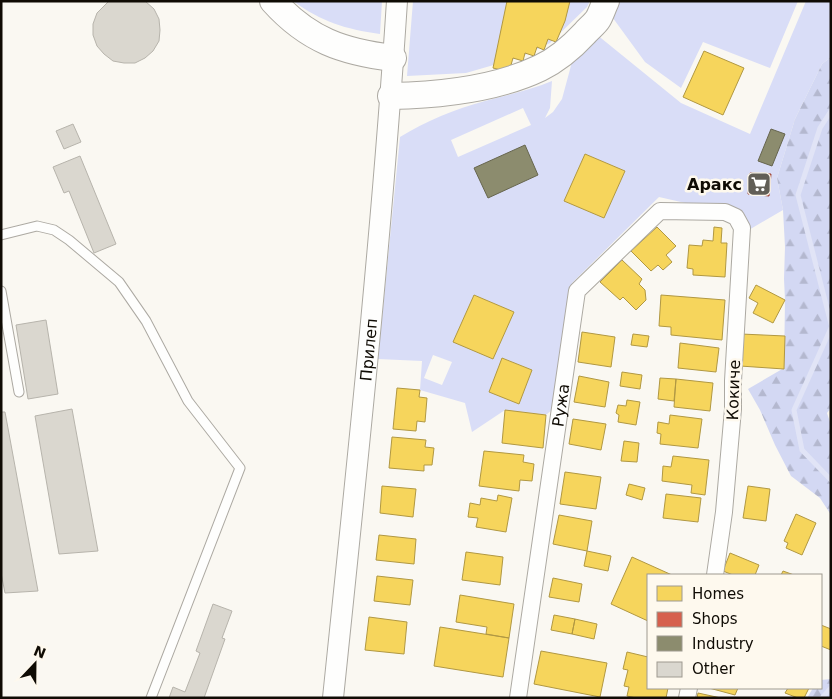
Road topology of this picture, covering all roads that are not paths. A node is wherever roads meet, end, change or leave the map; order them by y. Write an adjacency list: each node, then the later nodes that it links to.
1 (273, 1): 4 (main road)
2 (397, 1): 4 (street, Прилеп)
3 (606, 1): 5 (main road)
4 (393, 58): 5 (street, Прилеп)
5 (391, 96): 12 (street, Прилеп)
6 (725, 212): 10 (street, Кокиче); 13 (street, Ружа)
7 (1, 235): 11 (lane)
8 (1, 291): 9 (lane)
9 (19, 392)
10 (715, 574)
11 (151, 698)
12 (333, 698)
13 (518, 698)

